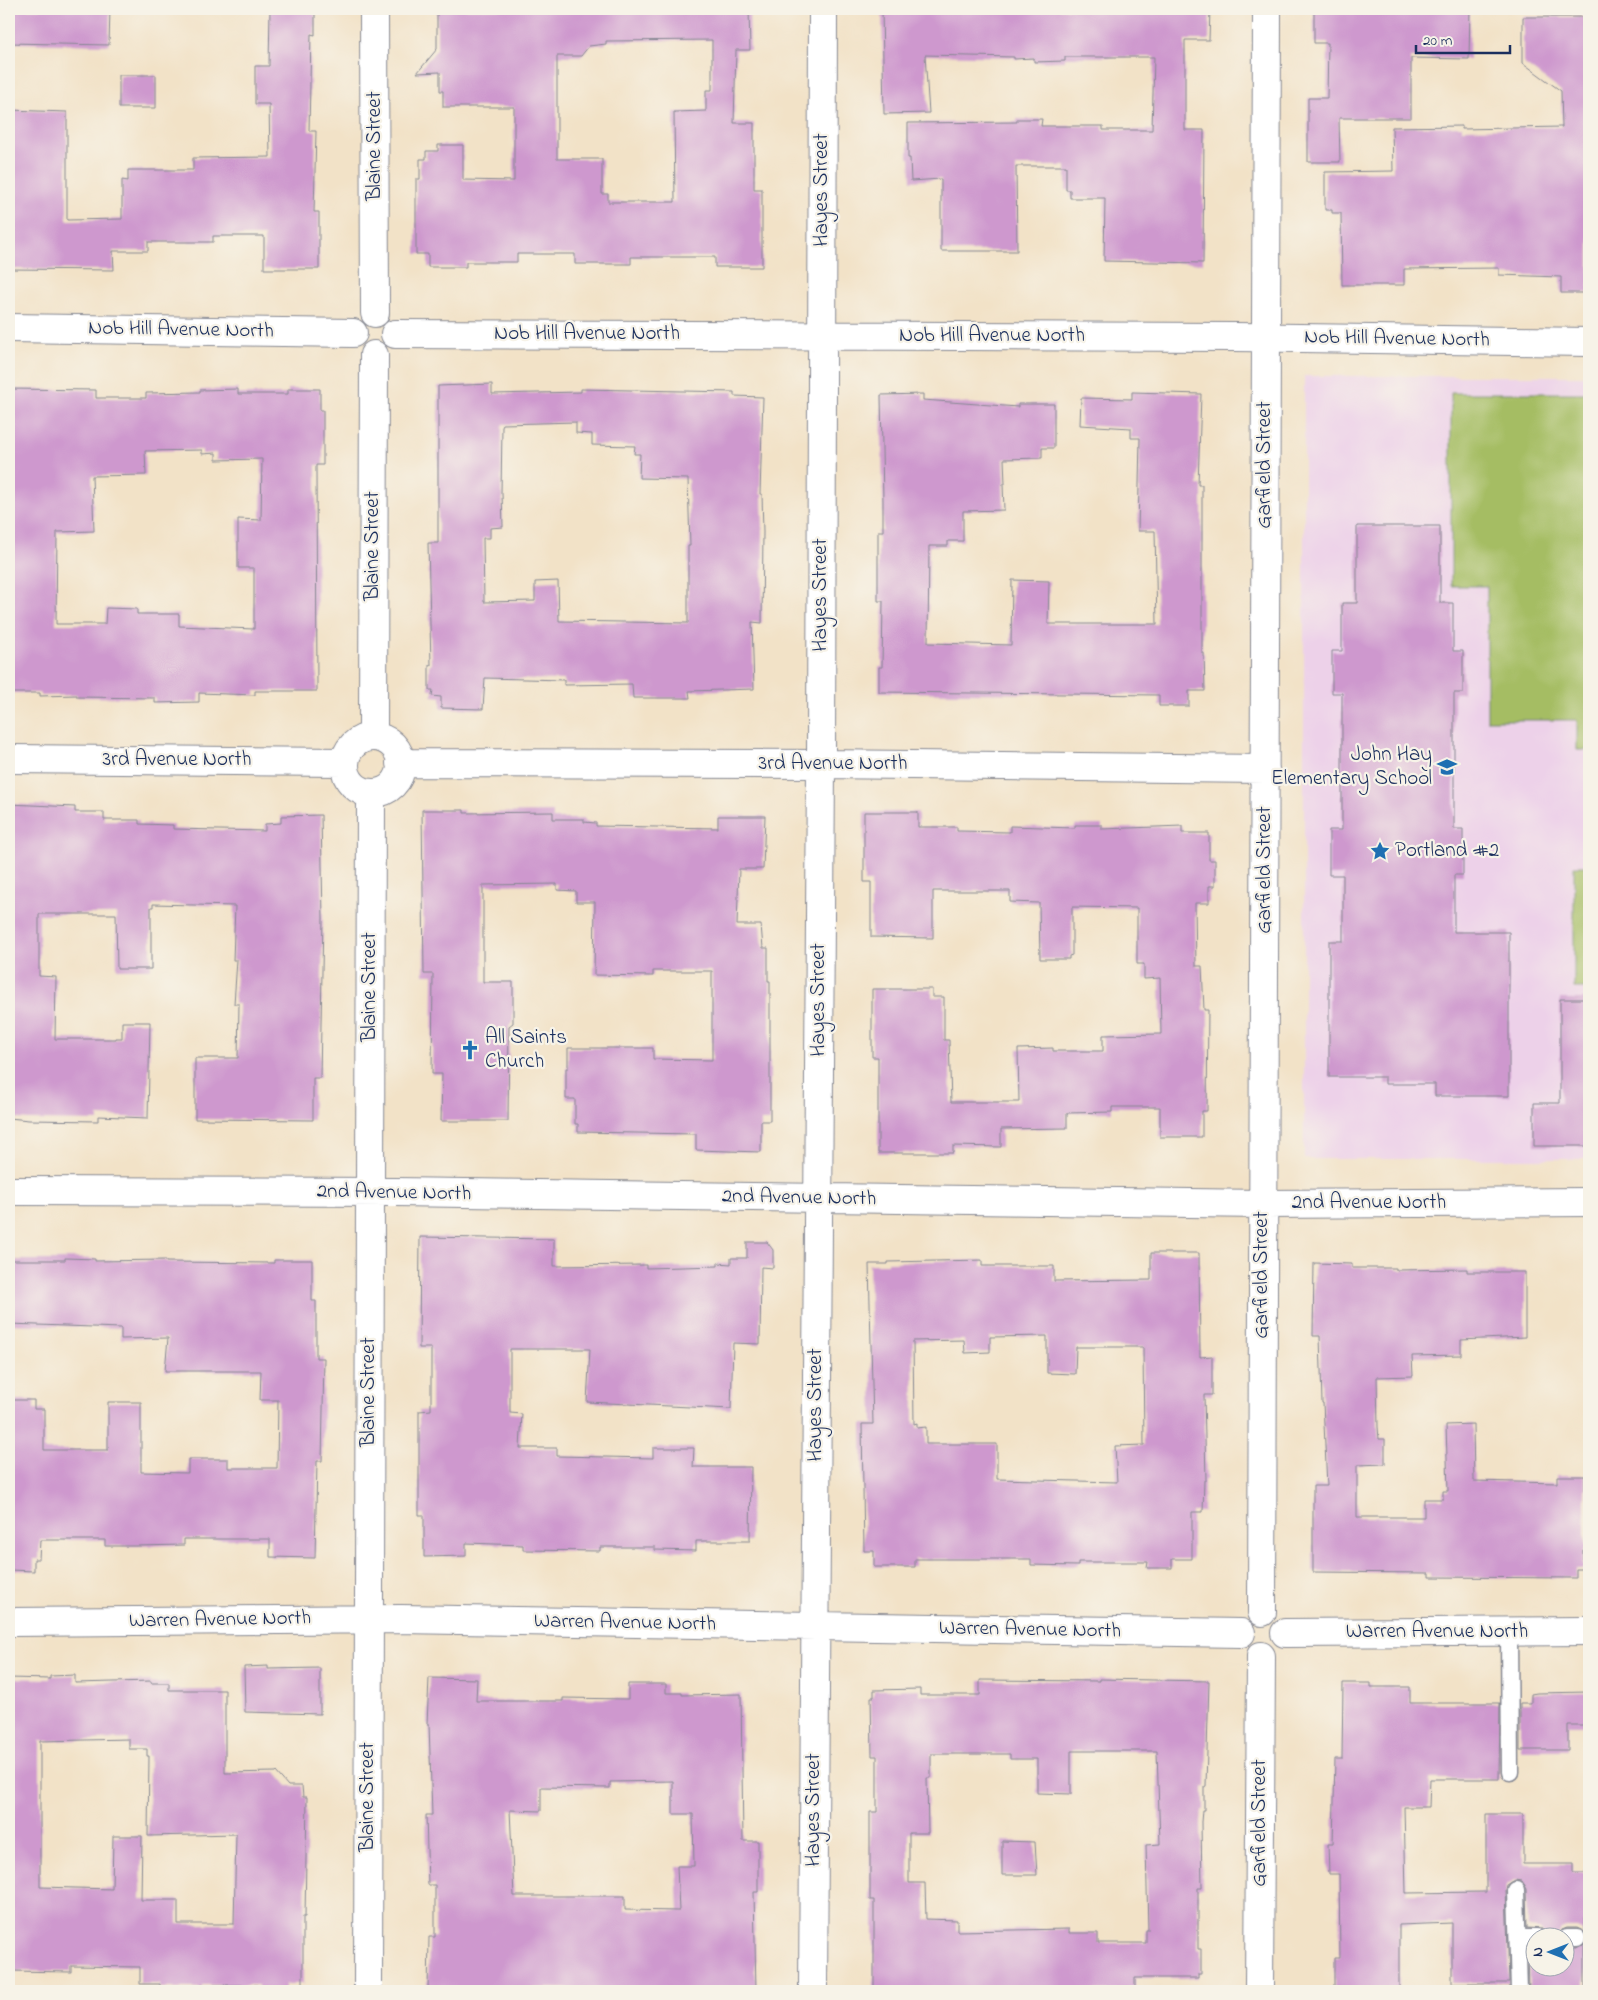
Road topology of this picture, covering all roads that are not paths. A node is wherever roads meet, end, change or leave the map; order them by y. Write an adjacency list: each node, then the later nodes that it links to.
1 (374, 9): 4 (street, Blaine Street)
2 (823, 9): 8 (street, Hayes Street)
3 (1267, 9): 9 (street, Garfield Street)
4 (375, 313): 6 (street); 7 (street)
5 (9, 328): 6 (street, Nob Hill Avenue North)
6 (353, 333): 11 (street)
7 (395, 334): 8 (street, Nob Hill Avenue North); 11 (street)
8 (821, 335): 9 (street, Nob Hill Avenue North); 16 (street, Hayes Street)
9 (1266, 338): 10 (street, Nob Hill Avenue North); 17 (street, Garfield Street)
10 (1589, 342)
11 (374, 355): 12 (street, Blaine Street)
12 (373, 737): 14 (street); 15 (street)
13 (9, 759): 14 (street, 3rd Avenue North)
14 (344, 762): 18 (street)
15 (400, 763): 16 (street, 3rd Avenue North); 18 (street)
16 (821, 764): 17 (street, 3rd Avenue North); 21 (street, Hayes Street)
17 (1266, 769): 23 (street, Garfield Street)
18 (371, 793): 20 (street, Blaine Street)
19 (9, 1191): 20 (street, 2nd Avenue North)
20 (370, 1192): 21 (street, 2nd Avenue North); 25 (street, Blaine Street)
21 (817, 1198): 23 (street, 2nd Avenue North); 27 (street, Hayes Street)
22 (1589, 1202): 23 (street, 2nd Avenue North)
23 (1262, 1204): 24 (street, Garfield Street)
24 (1262, 1612): 30 (street); 31 (street)
25 (368, 1619): 26 (street, Warren Avenue North); 27 (street, Warren Avenue North); 37 (street, Blaine Street)
26 (9, 1622)
27 (814, 1626): 30 (street, Warren Avenue North); 38 (street, Hayes Street)
28 (1589, 1631): 29 (street, Warren Avenue North)
29 (1509, 1632): 31 (street, Warren Avenue North); 33 (lane)
30 (1241, 1633): 32 (street)
31 (1285, 1633): 32 (street)
32 (1261, 1656): 39 (street, Garfield Street)
33 (1510, 1772)
34 (1516, 1890): 35 (lane)
35 (1518, 1938): 36 (lane); 40 (lane)
36 (1526, 1938)
37 (368, 1991)
38 (812, 1991)
39 (1259, 1991)
40 (1519, 1991)

